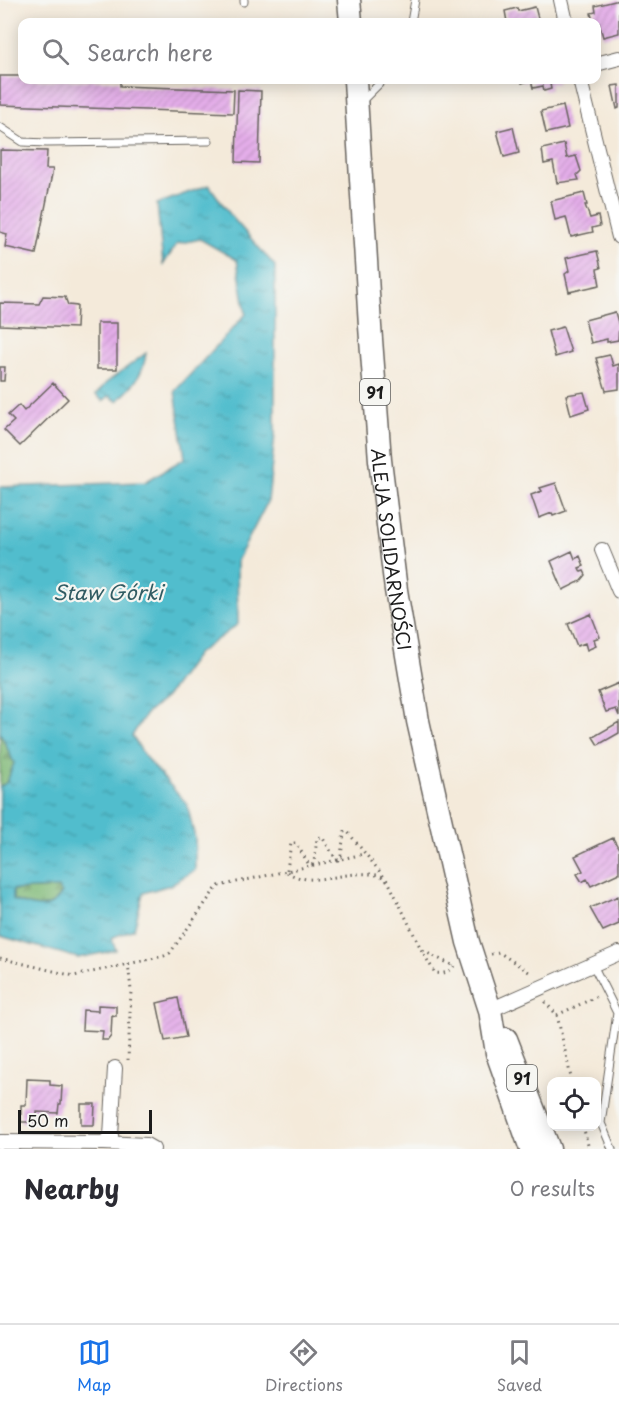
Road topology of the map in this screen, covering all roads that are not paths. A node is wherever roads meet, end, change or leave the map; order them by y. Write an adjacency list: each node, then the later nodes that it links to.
1 (350, 0): 4 (main road)
2 (415, 0): 5 (lane)
3 (561, 0): 6 (street)
4 (351, 18)
5 (412, 18)
6 (565, 18)
7 (619, 58): 8 (street)
8 (601, 63)
9 (355, 84): 12 (main road, ALEJA SOLIDARNOŚCI / 91)
10 (378, 84): 12 (lane)
11 (581, 84): 15 (street)
12 (357, 107): 20 (main road, ALEJA SOLIDARNOŚCI / 91)
13 (0, 127): 14 (lane)
14 (209, 141)
15 (619, 237)
16 (602, 550): 17 (street)
17 (618, 585)
18 (619, 953): 19 (street)
19 (593, 965): 20 (street); 27 (lane)
20 (490, 1010): 25 (main road, ALEJA SOLIDARNOŚCI / 91); 26 (main road, ALEJA SOLIDARNOŚCI / 91)
21 (121, 1068): 23 (street)
22 (0, 1142): 23 (street)
23 (104, 1143): 24 (street)
24 (153, 1149)
25 (531, 1149)
26 (549, 1149)
27 (612, 1149)

